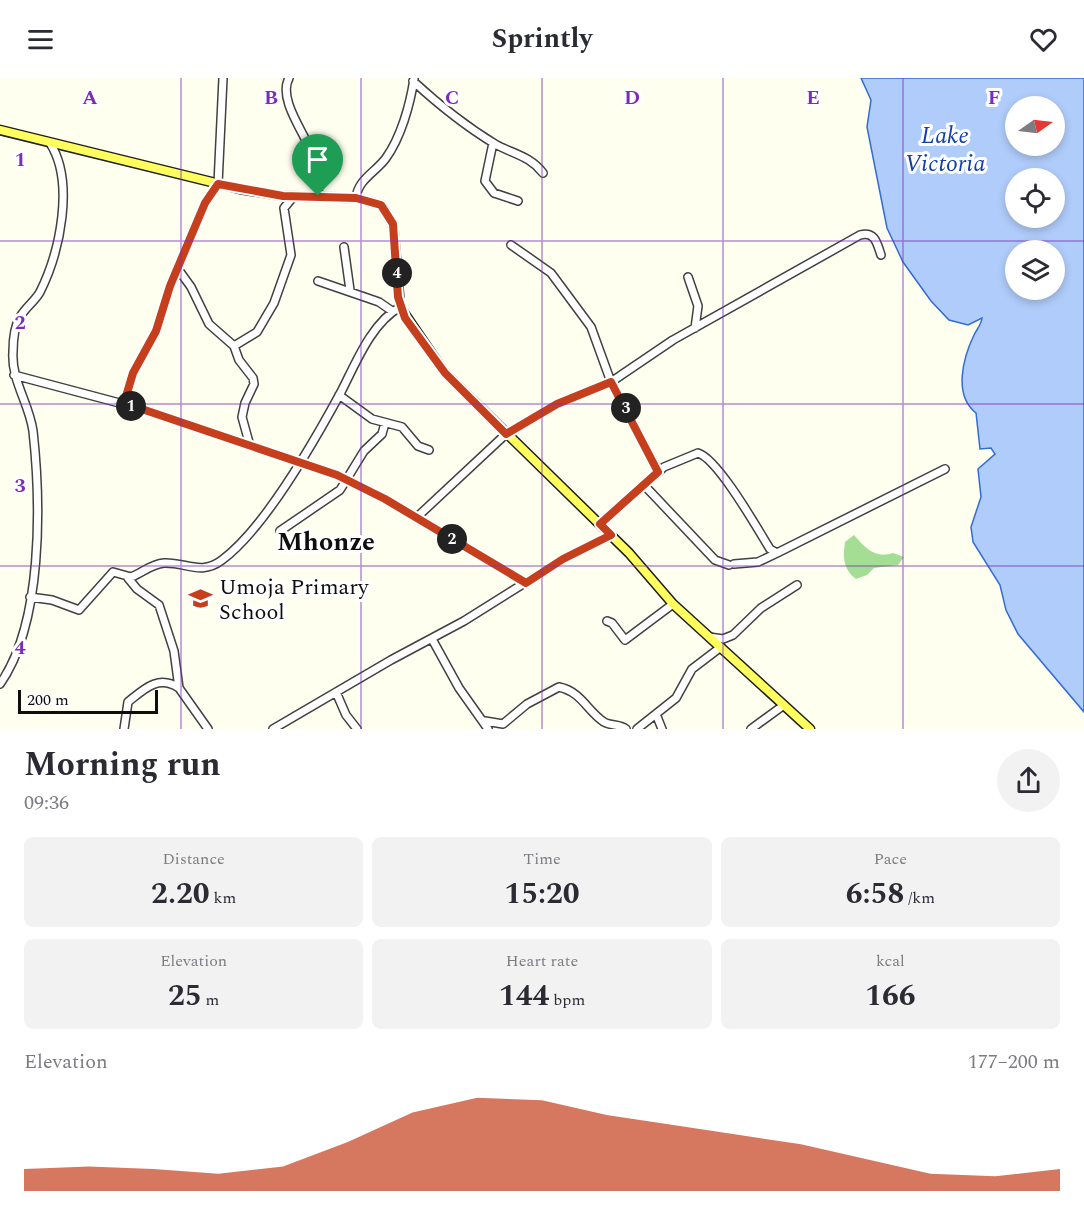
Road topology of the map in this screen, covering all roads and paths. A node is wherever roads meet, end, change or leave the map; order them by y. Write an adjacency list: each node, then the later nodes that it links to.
1 (223, 78): 8 (street)
2 (290, 78): 10 (street)
3 (413, 80): 6 (street); 11 (street)
4 (0, 130): 5 (main road)
5 (50, 143): 8 (main road); 23 (street)
6 (493, 143): 7 (street); 12 (street)
7 (543, 173)
8 (218, 184): 9 (main road); 16 (street)
9 (294, 196): 10 (main road); 22 (street)
10 (318, 196): 11 (main road)
11 (356, 198): 20 (main road)
12 (518, 201)
13 (511, 245): 24 (street)
14 (344, 247): 19 (street)
15 (881, 255): 21 (street)
16 (178, 268): 22 (street); 26 (street)
17 (688, 277): 21 (street)
18 (318, 281): 19 (street)
19 (350, 290): 20 (street)
20 (396, 309): 25 (street); 28 (main road)
21 (696, 328): 24 (street)
22 (234, 346): 29 (street)
23 (14, 375): 26 (street); 44 (street)
24 (611, 382): 28 (street); 33 (street)
25 (339, 395): 27 (street); 31 (street)
26 (124, 403): 29 (street)
27 (385, 423): 30 (street); 34 (street)
28 (506, 434): 36 (street); 37 (main road)
29 (250, 446): 31 (street)
30 (429, 450)
31 (299, 461): 34 (street); 41 (street)
32 (945, 469): 40 (street)
33 (658, 472): 35 (street); 40 (street)
34 (348, 481): 36 (street); 38 (street)
35 (644, 485): 37 (street); 40 (street)
36 (416, 518): 42 (street)
37 (600, 524): 39 (main road)
38 (280, 531)
39 (611, 535): 42 (street); 45 (main road)
40 (777, 553)
41 (128, 578): 44 (street); 51 (street)
42 (526, 583): 48 (street)
43 (797, 585): 47 (street)
44 (30, 597): 50 (street)
45 (673, 604): 46 (street); 47 (main road)
46 (607, 621)
47 (709, 637): 49 (main road)
48 (432, 639): 52 (street); 55 (street)
49 (721, 647): 53 (main road); 54 (street)
50 (0, 684)
51 (179, 688): 56 (street); 57 (street)
52 (336, 692): 58 (street); 59 (street)
53 (784, 705): 64 (street); 65 (main road)
54 (656, 714): 62 (street); 63 (street)
55 (484, 721): 60 (street); 61 (street)
56 (124, 729)
57 (208, 729)
58 (273, 729)
59 (357, 729)
60 (488, 729)
61 (626, 729)
62 (637, 729)
63 (662, 729)
64 (751, 729)
65 (810, 729)

